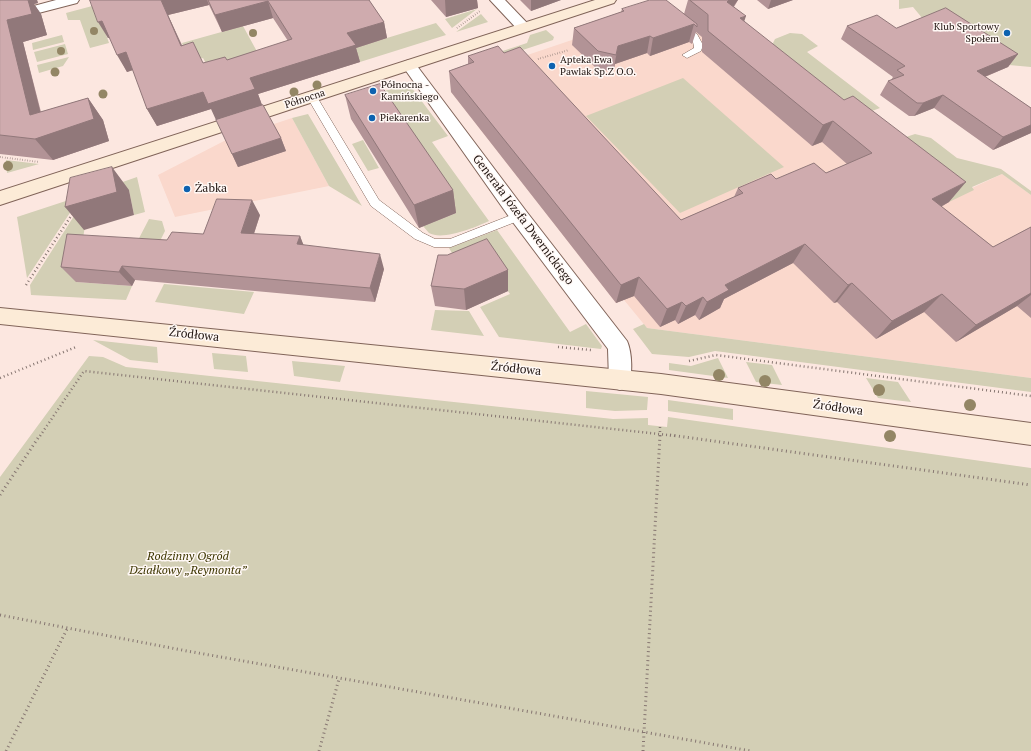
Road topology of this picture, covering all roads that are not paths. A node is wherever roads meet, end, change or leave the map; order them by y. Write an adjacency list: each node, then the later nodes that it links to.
1 (72, 0): 4 (street)
2 (498, 0): 6 (street)
3 (609, 0): 6 (street, Północna)
4 (0, 18)
5 (673, 18): 7 (lane)
6 (524, 28): 8 (street, Północna)
7 (687, 55)
8 (409, 65): 9 (street, Północna); 11 (street, Generała Józefa Dwernickiego)
9 (312, 97): 10 (street, Północna); 11 (lane)
10 (0, 198)
11 (519, 216): 13 (street, Generała Józefa Dwernickiego)
12 (0, 316): 13 (street, Źródłowa)
13 (620, 380): 14 (street, Źródłowa)
14 (1031, 434)

